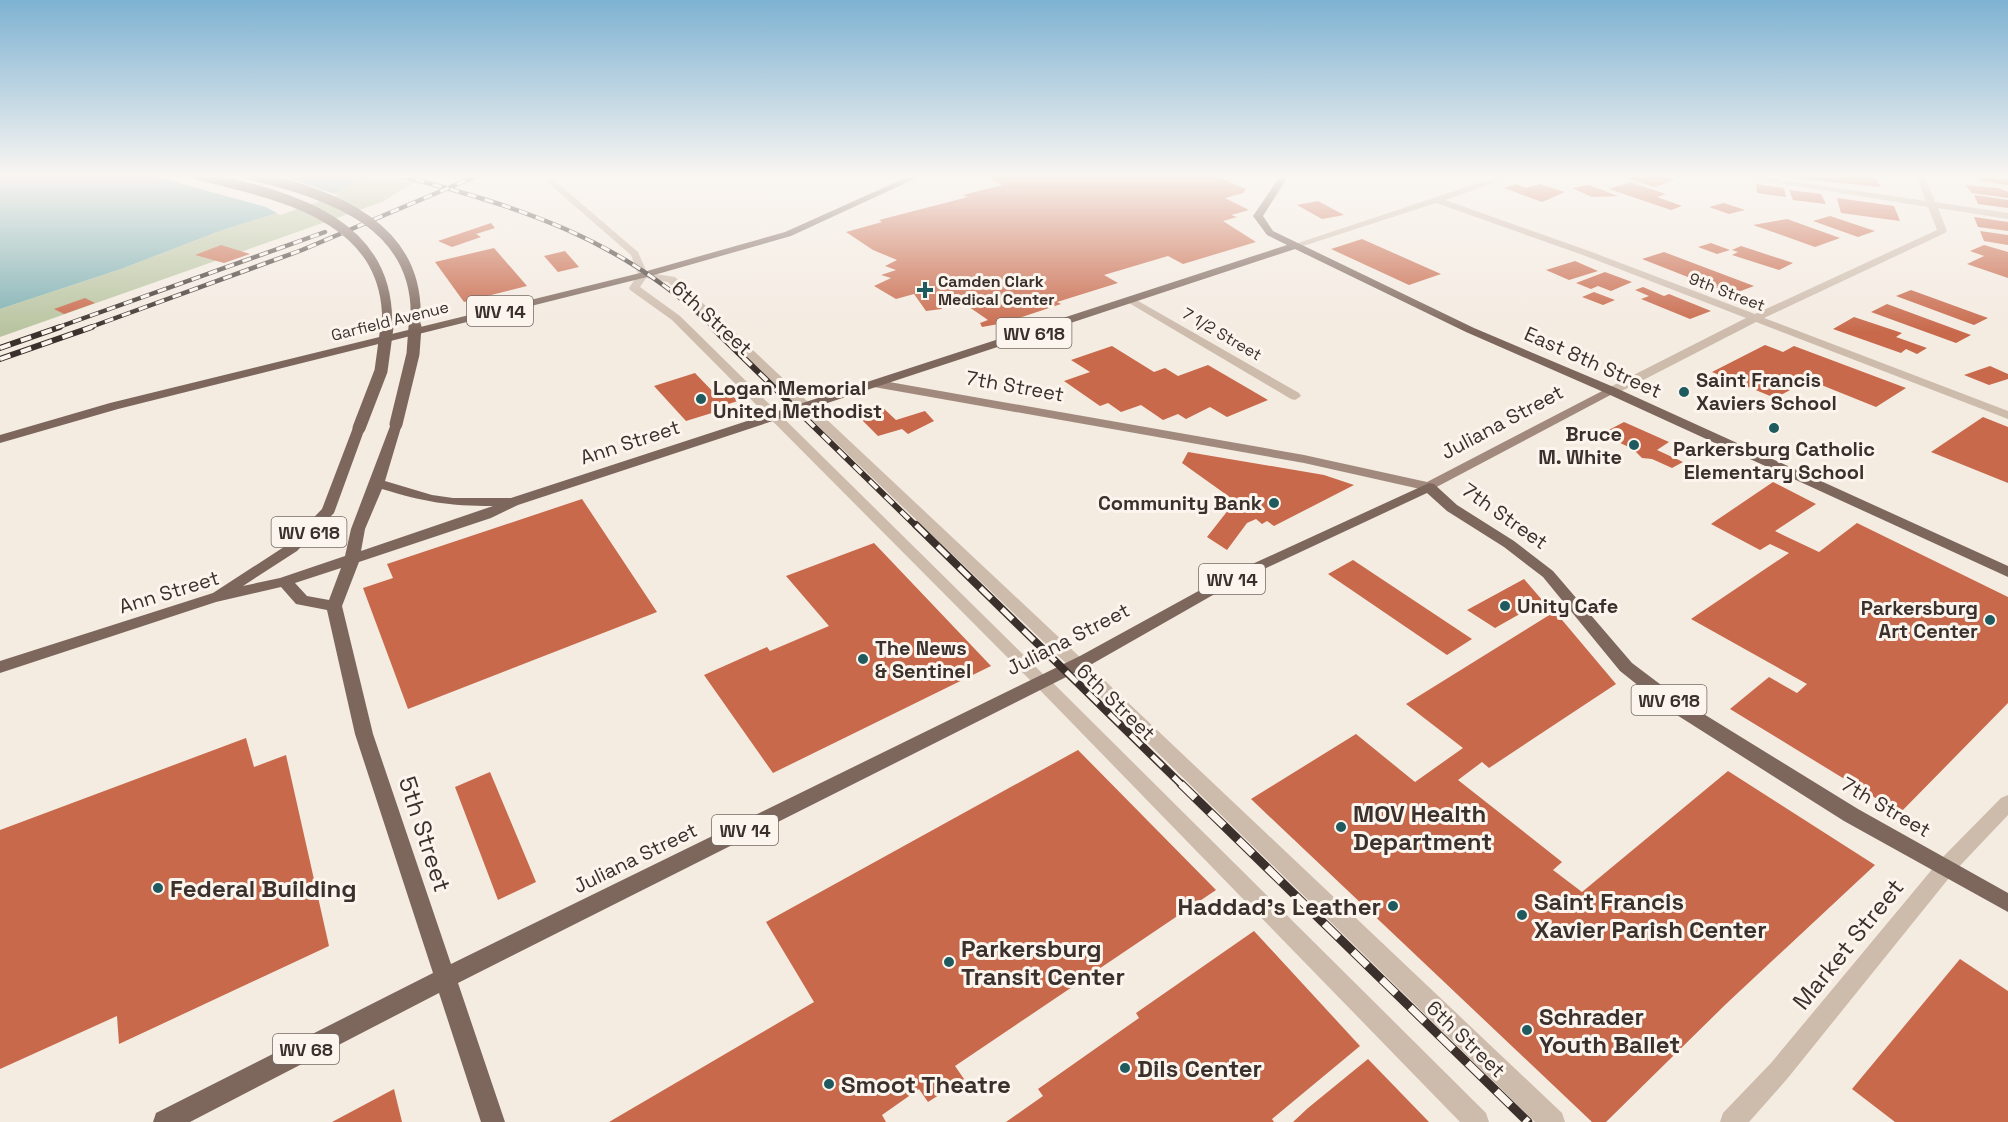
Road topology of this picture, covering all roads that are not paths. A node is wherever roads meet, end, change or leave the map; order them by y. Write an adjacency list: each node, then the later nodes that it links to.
1 (341, 227): 28 (main road, WV 618, bridge)
2 (377, 227): 22 (main road, bridge)
3 (604, 227): 12 (street, 6th Street)
4 (803, 227): 12 (main road, Garfield Avenue / WV 14)
5 (1264, 227): 9 (main road, East 8th Street)
6 (1350, 227): 9 (street, Ann Street)
7 (1511, 227): 14 (street, 9th Street)
8 (1941, 227): 14 (street, Juliana Street)
9 (1294, 246): 10 (main road, Ann Street / WV 618); 11 (main road, East 8th Street)
10 (1260, 258): 11 (main road); 13 (main road, Ann Street / WV 618)
11 (1323, 260): 16 (main road, East 8th Street)
12 (643, 275): 18 (street, 6th Street); 20 (street, 6th Street); 21 (main road, Garfield Avenue / WV 14)
13 (1133, 301): 15 (main road, Ann Street / WV 618); 17 (street, 7 1/2 Street)
14 (1755, 318): 16 (street, Juliana Street); 19 (street, 9th Street)
15 (878, 384): 18 (main road, Ann Street / WV 618); 23 (main road, 7th Street)
16 (1612, 391): 23 (main road, Juliana Street / WV 14); 26 (main road, East 8th Street)
17 (1295, 396)
18 (807, 406): 20 (main road, Ann Street / WV 618); 30 (street, 6th Street)
19 (2008, 415)
20 (778, 416): 24 (main road, Ann Street / WV 618); 32 (street, 6th Street)
21 (0, 439)
22 (377, 483): 24 (main road, WV 618); 25 (main road)
23 (1429, 487): 30 (main road, Juliana Street / WV 14); 34 (main road, 7th Street / WV 618)
24 (513, 502): 25 (main road, Ann Street)
25 (352, 560): 27 (main road, Ann Street); 29 (main road)
26 (2008, 572)
27 (285, 582): 28 (main road, Ann Street); 29 (main road)
28 (213, 598): 31 (main road, Ann Street / WV 618)
29 (334, 606): 36 (main road, 5th Street)
30 (1077, 664): 32 (main road, Juliana Street / WV 14); 40 (street, 6th Street)
31 (0, 667)
32 (1041, 681): 36 (main road, Juliana Street / WV 14); 39 (street, 6th Street)
33 (2008, 803): 34 (street, Market Street)
34 (1946, 867): 35 (main road, 7th Street / WV 618); 41 (street, Market Street)
35 (2008, 903)
36 (447, 977): 37 (main road, Juliana Street / WV 68); 38 (main road, 5th Street)
37 (165, 1122)
38 (493, 1122)
39 (1477, 1122)
40 (1553, 1122)
41 (1732, 1122)

